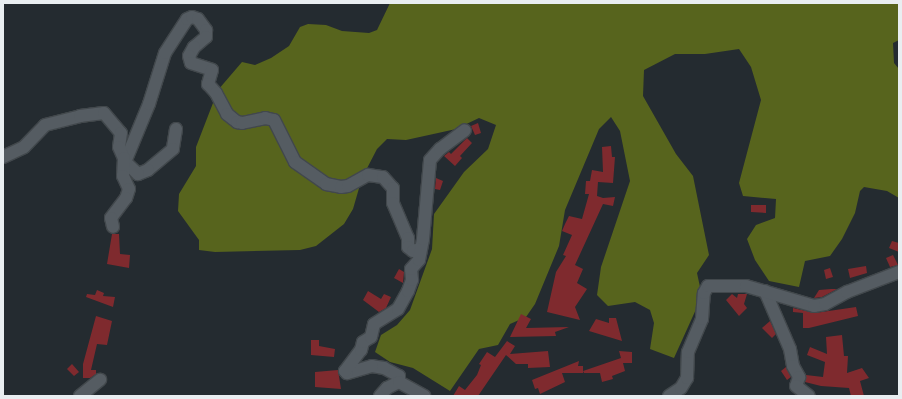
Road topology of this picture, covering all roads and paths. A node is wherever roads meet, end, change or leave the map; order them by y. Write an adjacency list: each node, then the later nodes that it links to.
1 (176, 130): 4 (street)
2 (465, 130): 6 (street)
3 (3, 157): 4 (street)
4 (125, 162): 5 (street); 6 (street)
5 (113, 228)
6 (420, 249): 10 (street)
7 (899, 272): 8 (street)
8 (765, 292): 14 (street); 15 (street)
9 (100, 380): 11 (street)
10 (399, 382): 12 (street); 13 (street)
11 (80, 396)
12 (380, 396)
13 (424, 396)
14 (669, 396)
15 (809, 396)

